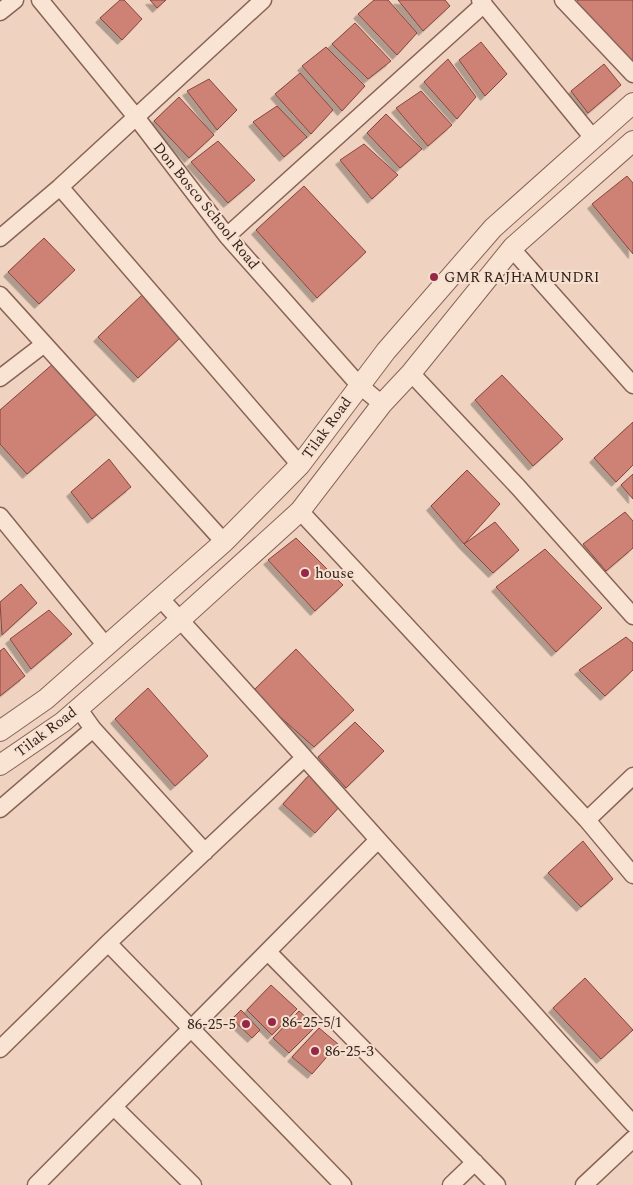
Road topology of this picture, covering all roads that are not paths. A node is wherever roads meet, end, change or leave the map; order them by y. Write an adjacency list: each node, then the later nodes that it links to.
1 (15, 0): 6 (street)
2 (40, 0): 9 (street, Don Bosco School Road)
3 (263, 0): 9 (street)
4 (563, 0): 7 (street)
5 (482, 2): 10 (street); 13 (street)
6 (0, 12)
7 (633, 74)
8 (633, 104): 10 (street, Tilak Road)
9 (136, 117): 12 (street); 13 (street, Don Bosco School Road)
10 (594, 138): 20 (street, Tilak Road)
11 (633, 141): 15 (street, Tilak Road)
12 (60, 187): 14 (street); 23 (street)
13 (227, 236): 20 (street, Don Bosco School Road)
14 (0, 238)
15 (512, 249): 18 (street, Tilak Road); 21 (street)
16 (0, 295): 17 (street)
17 (43, 345): 19 (street); 26 (street)
18 (411, 372): 22 (street, Tilak Road); 28 (street)
19 (0, 378)
20 (359, 384): 22 (street, Don Bosco School Road); 23 (street, Tilak Road)
21 (633, 385)
22 (382, 404): 24 (street, Tilak Road)
23 (300, 465): 26 (street, Tilak Road)
24 (300, 511): 29 (street, Tilak Road); 38 (street)
25 (0, 516): 30 (street)
26 (224, 542): 27 (street, Tilak Road)
27 (161, 600): 29 (street); 30 (street, Tilak Road)
28 (633, 616)
29 (180, 620): 31 (street, Tilak Road); 34 (street)
30 (106, 646): 33 (street, Tilak Road)
31 (78, 708): 32 (street); 35 (street, Tilak Road)
32 (92, 729): 37 (street); 40 (street)
33 (0, 731)
34 (304, 758): 39 (street); 40 (street)
35 (0, 766)
36 (633, 776): 38 (street)
37 (0, 810)
38 (587, 820): 41 (street)
39 (378, 840): 43 (street); 47 (street)
40 (205, 852): 42 (street)
41 (633, 875)
42 (108, 943): 44 (street); 45 (street)
43 (268, 952): 44 (street); 49 (street)
44 (190, 1030): 46 (street); 52 (street)
45 (0, 1049)
46 (114, 1107): 50 (street); 51 (street)
47 (633, 1124)
48 (633, 1139): 55 (street)
49 (475, 1162): 53 (street); 54 (street)
50 (36, 1185)
51 (194, 1185)
52 (343, 1185)
53 (451, 1185)
54 (497, 1185)
55 (584, 1185)

